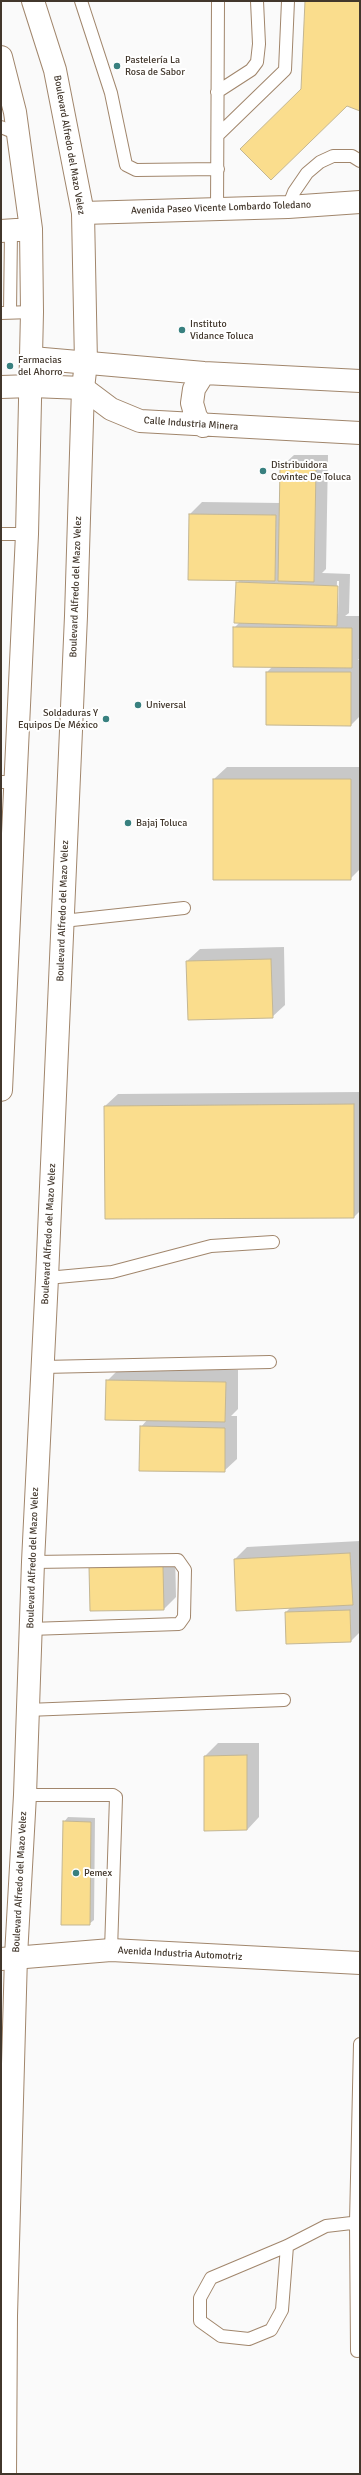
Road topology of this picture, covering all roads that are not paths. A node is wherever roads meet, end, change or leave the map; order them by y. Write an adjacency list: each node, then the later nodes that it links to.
1 (33, 1): 15 (main road, Boulevard Alfredo del Mazo Velez)
2 (81, 1): 11 (lane)
3 (218, 1): 7 (lane)
4 (257, 1): 7 (lane)
5 (288, 1): 9 (lane)
6 (1, 57): 8 (main road)
7 (217, 92): 9 (lane)
8 (10, 130): 16 (main road)
9 (218, 135): 11 (lane)
10 (360, 161): 13 (lane)
11 (218, 169): 14 (lane)
12 (360, 202): 13 (main road, Avenida Paseo Vicente Lombardo Toledano)
13 (288, 207): 14 (main road, Avenida Paseo Vicente Lombardo Toledano)
14 (218, 210): 15 (main road, Avenida Paseo Vicente Lombardo Toledano)
15 (83, 213): 20 (main road, Boulevard Alfredo del Mazo Velez)
16 (14, 230): 17 (lane); 18 (main road)
17 (5, 312): 18 (lane)
18 (32, 312): 19 (main road)
19 (32, 358): 20 (main road); 23 (main road)
20 (86, 363): 21 (main road); 25 (main road, Boulevard Alfredo del Mazo Velez)
21 (204, 373): 22 (main road); 26 (main road)
22 (360, 381)
23 (32, 386): 24 (main road); 25 (main road); 29 (main road)
24 (1, 388)
25 (83, 388): 26 (main road, Calle Industria Minera); 33 (main road, Boulevard Alfredo del Mazo Velez)
26 (203, 426): 27 (main road, Calle Industria Minera)
27 (360, 433)
28 (1, 534): 29 (lane)
29 (27, 534): 30 (main road)
30 (8, 782): 31 (main road)
31 (8, 804): 34 (main road)
32 (184, 908): 33 (lane)
33 (63, 921): 37 (main road, Boulevard Alfredo del Mazo Velez)
34 (2, 1044): 35 (main road)
35 (1, 1090)
36 (273, 1242): 37 (lane)
37 (47, 1278): 39 (main road, Boulevard Alfredo del Mazo Velez)
38 (270, 1362): 39 (lane)
39 (43, 1367): 40 (main road, Boulevard Alfredo del Mazo Velez)
40 (32, 1562): 41 (main road, Boulevard Alfredo del Mazo Velez); 41 (lane)
41 (30, 1629): 43 (main road, Boulevard Alfredo del Mazo Velez)
42 (284, 1700): 43 (lane)
43 (28, 1710): 44 (main road, Boulevard Alfredo del Mazo Velez)
44 (25, 1795): 45 (lane); 46 (main road, Boulevard Alfredo del Mazo Velez)
45 (110, 1950): 46 (main road, Avenida Industria Automotriz); 47 (main road, Avenida Industria Automotriz)
46 (9, 1958): 52 (main road, Boulevard Alfredo del Mazo Velez)
47 (360, 1963)
48 (360, 2044): 49 (lane)
49 (358, 2222): 50 (lane); 51 (lane)
50 (287, 2246): 50 (lane)
51 (357, 2351)
52 (5, 2474)

